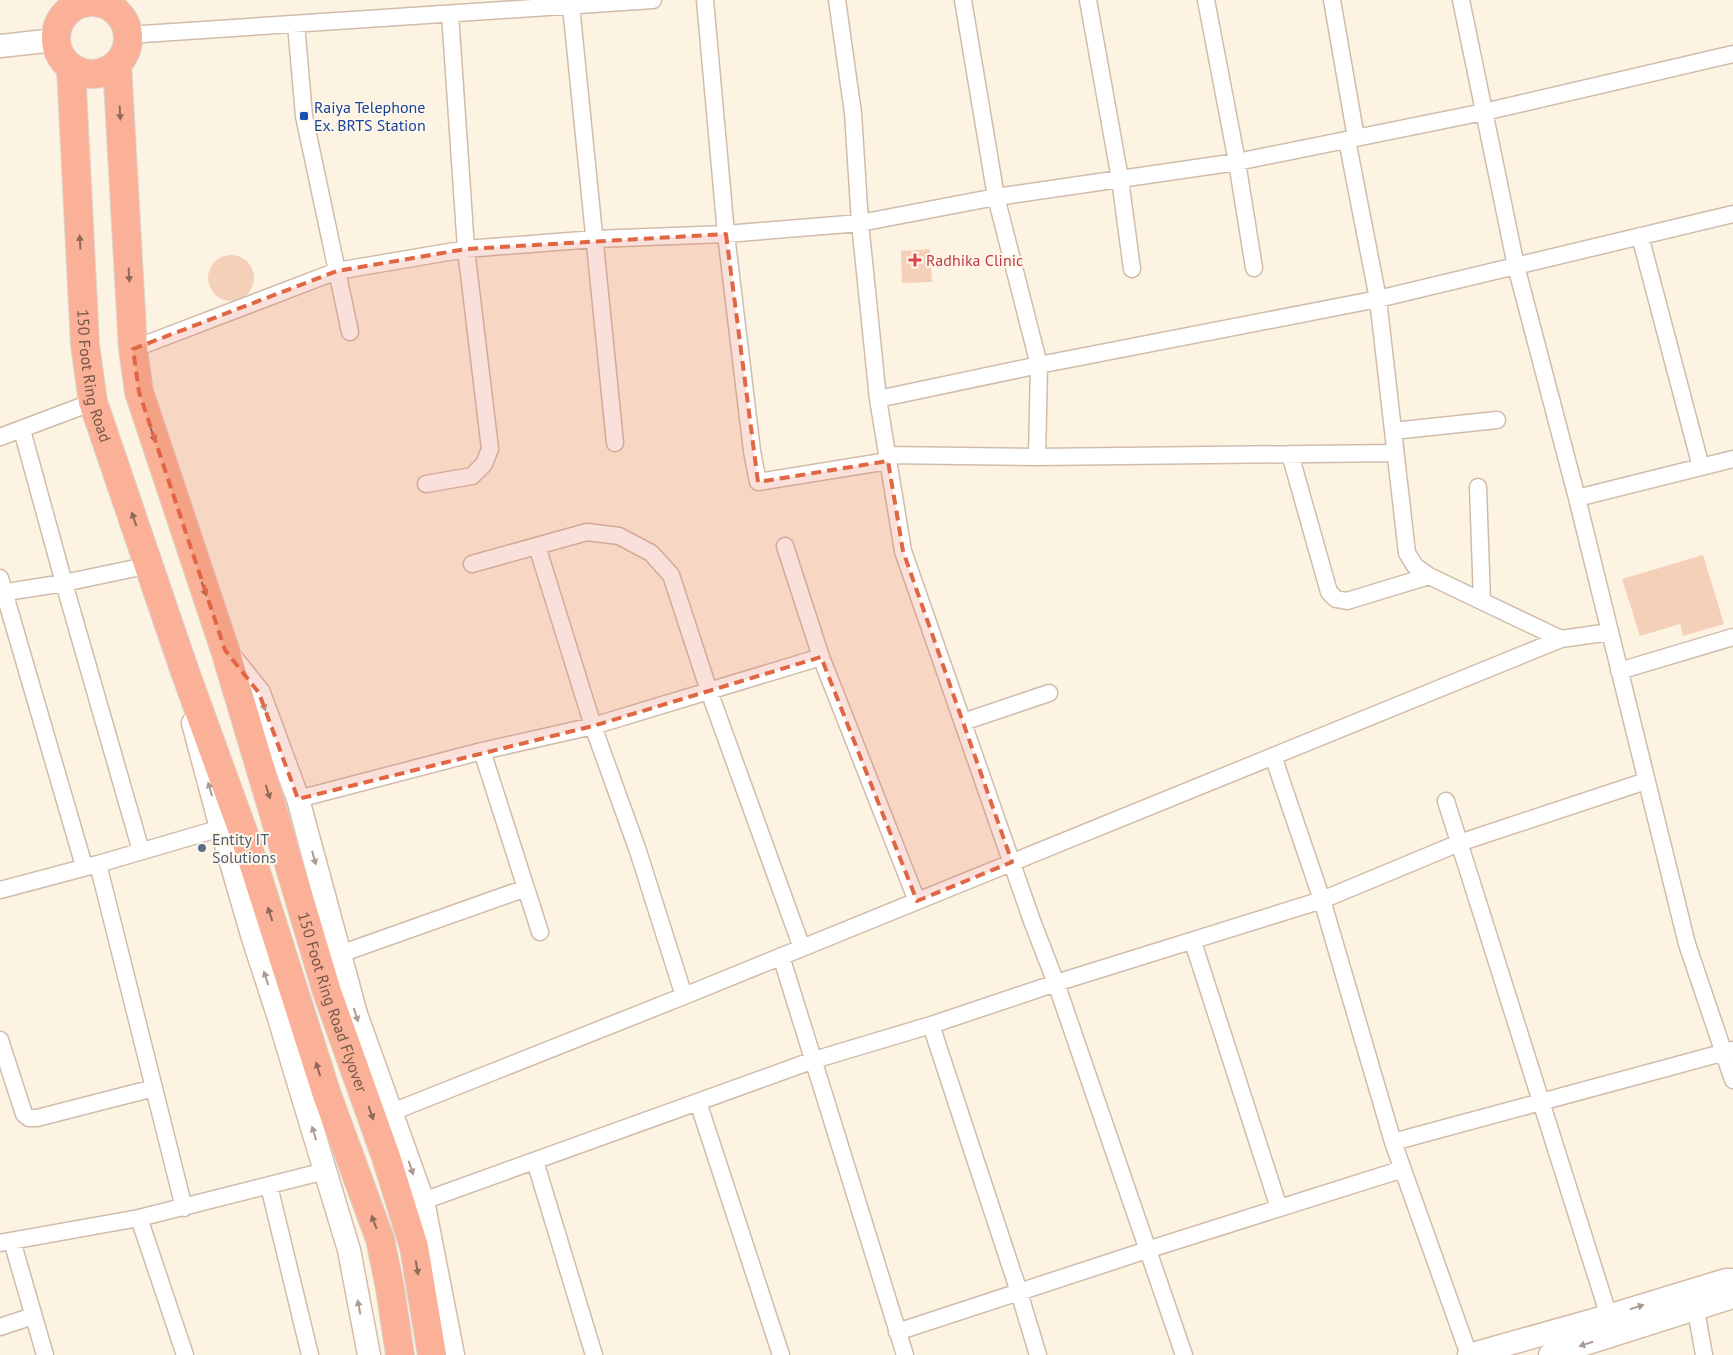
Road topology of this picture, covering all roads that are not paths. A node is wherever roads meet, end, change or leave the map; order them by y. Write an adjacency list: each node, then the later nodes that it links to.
1 (653, 0): 11 (street)
2 (705, 0): 27 (street)
3 (837, 0): 26 (street)
4 (963, 0): 24 (street)
5 (1088, 0): 23 (street)
6 (1206, 0): 22 (street)
7 (1332, 0): 21 (street)
8 (1461, 0): 20 (street)
9 (77, 2): 10 (highway); 15 (highway)
10 (115, 5): 14 (highway)
11 (571, 6): 12 (street); 29 (street)
12 (450, 14): 13 (street); 30 (street)
13 (296, 24): 14 (street); 34 (street)
14 (128, 35): 18 (highway)
15 (55, 40): 16 (street); 19 (highway)
16 (0, 46)
17 (1733, 54): 20 (street)
18 (117, 64): 19 (highway); 37 (highway, one-way to 37)
19 (71, 68): 40 (highway, 150 Foot Ring Road, one-way to 19)
20 (1484, 112): 21 (street); 31 (street)
21 (1352, 139): 22 (street); 35 (street)
22 (1236, 162): 23 (street); 32 (street)
23 (1120, 179): 24 (street); 33 (street)
24 (996, 196): 26 (street); 38 (street)
25 (1733, 214): 28 (street)
26 (860, 223): 27 (street); 39 (street)
27 (726, 234): 29 (street); 49 (street)
28 (1640, 236): 31 (street); 51 (street)
29 (595, 239): 30 (street); 45 (street)
30 (466, 249): 34 (street); 52 (street)
31 (1516, 266): 35 (street); 54 (street)
32 (1254, 268)
33 (1132, 269)
34 (337, 272): 36 (street); 37 (street)
35 (1378, 299): 38 (street); 43 (street)
36 (350, 332)
37 (133, 349): 66 (highway, one-way to 66)
38 (1039, 365): 39 (street); 48 (street)
39 (878, 399): 49 (street)
40 (93, 402): 42 (street); 58 (highway, 150 Foot Ring Road, one-way to 40)
41 (1497, 420): 43 (street)
42 (22, 430): 44 (street); 60 (street)
43 (1393, 431): 46 (street)
44 (0, 437)
45 (615, 443)
46 (1395, 453): 47 (street); 59 (street)
47 (1290, 454): 48 (street); 59 (street)
48 (1037, 457): 49 (street)
49 (888, 458): 72 (street)
50 (1733, 459): 51 (street)
51 (1701, 467): 54 (street)
52 (426, 484)
53 (1478, 488): 62 (street)
54 (1576, 498): 63 (street)
55 (537, 546): 57 (street); 70 (street); 73 (street)
56 (785, 546): 67 (street)
57 (472, 564)
58 (150, 565): 60 (street); 68 (highway, 150 Foot Ring Road)
59 (1429, 576): 62 (street)
60 (64, 583): 61 (street); 81 (street)
61 (2, 588): 83 (street)
62 (1482, 601): 65 (street)
63 (1610, 632): 65 (street); 69 (street)
64 (1733, 637): 69 (street)
65 (1561, 639): 75 (street)
66 (225, 650): 77 (street, one-way to 77); 128 (highway, 150 Foot Ring Road Flyover, one-way to 128)
67 (821, 657): 70 (street); 87 (street)
68 (184, 669): 79 (street, one-way to 68); 127 (highway, 150 Foot Ring Road Flyover, one-way to 68)
69 (1619, 671): 76 (street)
70 (709, 691): 73 (street); 90 (street)
71 (1049, 693): 72 (street)
72 (963, 722): 82 (street)
73 (593, 726): 74 (street); 94 (street)
74 (482, 751): 77 (street); 84 (street)
75 (1273, 756): 82 (street); 86 (street)
76 (1646, 781): 80 (street); 97 (street)
77 (298, 799): 91 (street, one-way to 91)
78 (1446, 801): 80 (street)
79 (221, 828): 81 (street); 107 (street, one-way to 79)
80 (1459, 844): 86 (street); 102 (street)
81 (141, 851): 83 (street)
82 (1012, 862): 87 (street); 93 (street)
83 (91, 865): 85 (street); 100 (street)
84 (526, 888): 88 (street); 91 (street)
85 (0, 890)
86 (1322, 900): 89 (street); 104 (street)
87 (917, 901): 90 (street)
88 (540, 932)
89 (1193, 942): 93 (street); 111 (street)
90 (802, 948): 92 (street)
91 (340, 954): 103 (street, one-way to 103)
92 (781, 956): 94 (street); 98 (street)
93 (1056, 983): 95 (street); 114 (street)
94 (684, 996): 103 (street)
95 (932, 1025): 98 (street); 116 (street)
96 (0, 1040): 100 (street)
97 (1728, 1051): 99 (street); 102 (street)
98 (814, 1060): 101 (street); 122 (street)
99 (1733, 1080)
100 (154, 1088): 110 (street)
101 (698, 1102): 105 (street); 131 (street)
102 (1542, 1102): 104 (street); 120 (street)
103 (392, 1112): 109 (street, one-way to 109)
104 (1393, 1142): 106 (street)
105 (536, 1161): 109 (street); 130 (street)
106 (1403, 1169): 111 (street); 135 (street)
107 (325, 1171): 108 (street); 126 (street, one-way to 107)
108 (268, 1186): 110 (street); 125 (street)
109 (423, 1201): 129 (street)
110 (184, 1208): 112 (street)
111 (1279, 1208): 114 (street)
112 (139, 1218): 113 (street); 124 (street)
113 (6, 1242): 119 (street)
114 (1147, 1250): 116 (street); 134 (street)
115 (1733, 1280): 120 (street, one-way to 115)
116 (1019, 1292): 122 (street); 133 (street)
117 (1733, 1297): 118 (street)
118 (1696, 1310): 120 (street); 137 (street)
119 (33, 1316): 121 (street); 123 (street)
120 (1611, 1326): 135 (street); 136 (street, one-way to 136)
121 (0, 1327)
122 (897, 1332): 132 (street)
123 (45, 1355)
124 (185, 1355)
125 (310, 1355)
126 (369, 1355)
127 (400, 1355)
128 (432, 1355)
129 (452, 1355)
130 (594, 1355)
131 (781, 1355)
132 (904, 1355)
133 (1038, 1355)
134 (1184, 1355)
135 (1469, 1355)
136 (1550, 1355)
137 (1704, 1355)

